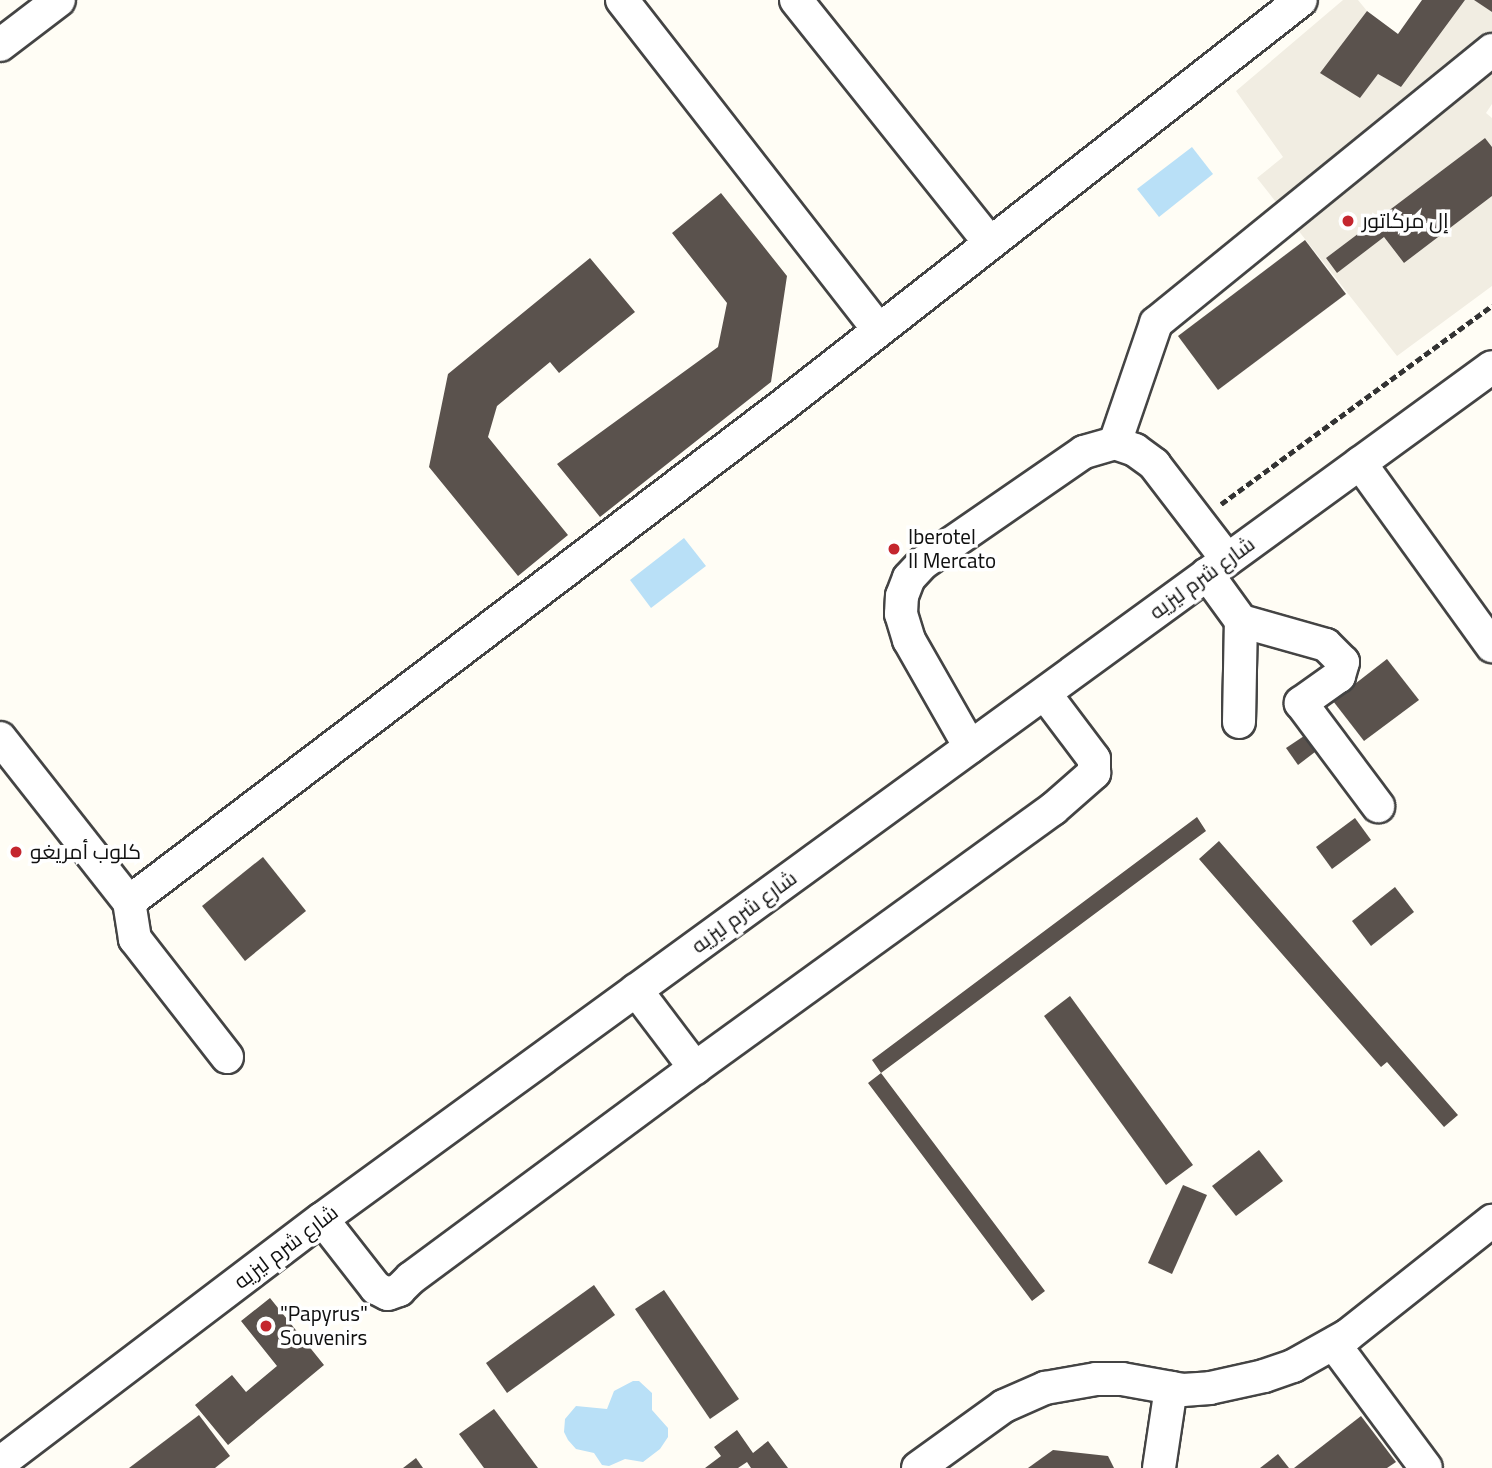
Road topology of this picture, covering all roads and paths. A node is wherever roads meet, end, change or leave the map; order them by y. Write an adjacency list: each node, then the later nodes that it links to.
1 (59, 0): 5 (street)
2 (622, 0): 9 (street)
3 (796, 0): 7 (street)
4 (1301, 0): 7 (street)
5 (0, 45)
6 (1492, 50): 11 (street)
7 (990, 243): 9 (street)
8 (1492, 306): 13 (path)
9 (879, 330): 22 (street)
10 (1492, 367): 12 (street, شارع شرم ليزيه)
11 (1115, 443): 13 (street); 20 (street)
12 (1360, 463): 14 (street, شارع شرم ليزيه); 16 (street)
13 (1198, 521): 14 (street)
14 (1217, 567): 15 (street); 17 (street, شارع شرم ليزيه)
15 (1241, 621): 18 (street); 21 (street)
16 (1492, 646)
17 (1045, 694): 20 (street, شارع شرم ليزيه); 25 (street)
18 (1239, 722)
19 (0, 737): 22 (street)
20 (970, 747): 23 (street, شارع شرم ليزيه)
21 (1378, 806)
22 (129, 902): 24 (street)
23 (636, 990): 25 (street); 26 (street, شارع شرم ليزيه)
24 (228, 1056)
25 (695, 1068): 26 (street)
26 (322, 1219): 30 (street, شارع شرم ليزيه)
27 (1492, 1221): 28 (street)
28 (1334, 1344): 29 (street); 33 (street)
29 (1171, 1388): 31 (street); 32 (street)
30 (0, 1463)
31 (918, 1468)
32 (1159, 1468)
33 (1426, 1468)

